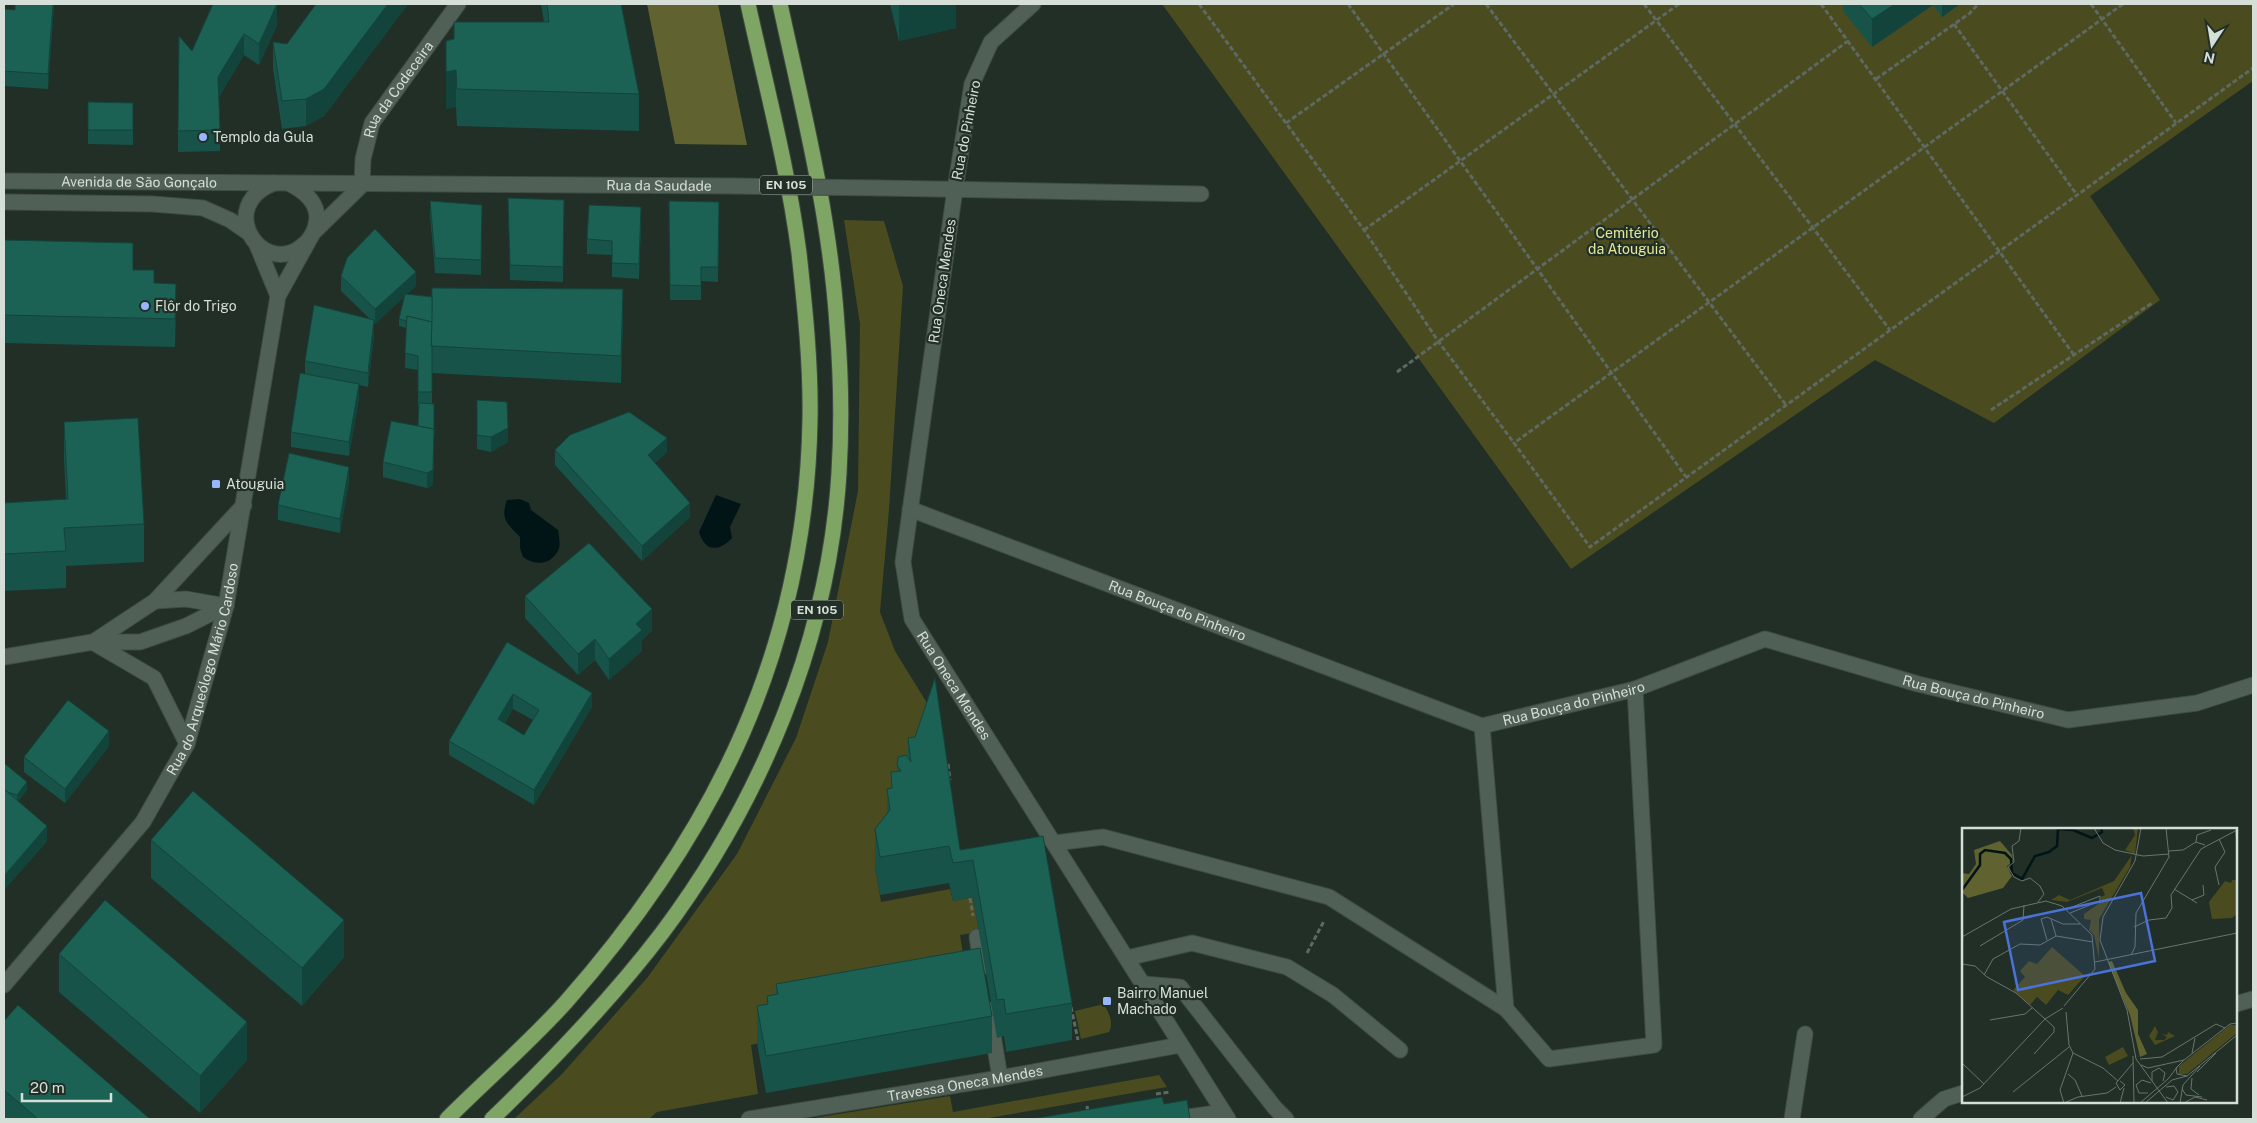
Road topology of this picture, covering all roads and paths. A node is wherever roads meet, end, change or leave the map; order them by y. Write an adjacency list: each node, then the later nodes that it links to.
1 (458, 4): 33 (street, Rua da Codeceira)
2 (748, 4): 92 (highway, EN 105)
3 (780, 4): 93 (highway, EN 105)
4 (1033, 4): 34 (street, Rua do Pinheiro)
5 (1199, 4): 26 (path)
6 (1348, 4): 21 (path)
7 (1454, 4): 21 (path)
8 (1486, 4): 25 (path)
9 (1644, 4): 18 (path)
10 (1679, 4): 18 (path)
11 (1821, 4): 16 (path)
12 (1829, 4): 16 (path)
13 (1978, 4): 19 (path)
14 (2091, 4): 17 (path)
15 (2123, 4): 17 (path)
16 (1824, 8): 20 (path)
17 (2102, 19): 24 (path); 27 (path)
18 (1657, 20): 25 (path); 28 (path)
19 (1954, 24): 23 (path); 24 (path)
20 (1848, 41): 23 (path); 28 (path)
21 (1384, 54): 26 (path); 30 (path)
22 (2253, 68): 27 (path)
23 (1876, 79): 29 (path)
24 (2002, 91): 29 (path); 36 (path)
25 (1554, 94): 30 (path); 37 (path)
26 (1286, 123): 40 (path)
27 (2176, 123): 36 (path)
28 (1735, 124): 37 (path); 39 (path)
29 (1924, 147): 39 (path); 43 (path)
30 (1461, 161): 40 (path); 44 (path)
31 (4, 181): 32 (street, Avenida de São Gonçalo)
32 (283, 183): 33 (street, Rua da Saudade); 41 (street); 42 (street)
33 (362, 185): 34 (street, Rua da Saudade, bridge); 41 (street)
34 (955, 189): 35 (street, Rua da Saudade); 58 (street, Rua Oneca Mendes)
35 (1201, 194)
36 (2077, 195): 43 (path)
37 (1632, 198): 44 (path); 46 (path)
38 (4, 202): 42 (street, Avenida de São Gonçalo)
39 (1813, 227): 46 (path); 48 (path)
40 (1364, 230): 49 (path)
41 (311, 237): 42 (street); 45 (street, Rua do Arqueólogo Mário Cardoso)
42 (253, 239): 45 (street)
43 (1999, 251): 48 (path); 50 (path)
44 (1537, 268): 49 (path); 52 (path)
45 (278, 296): 57 (street, Rua do Arqueólogo Mário Cardoso)
46 (1709, 302): 52 (path); 53 (path)
47 (2152, 303): 50 (path)
48 (1890, 330): 53 (path)
49 (1438, 341): 51 (path); 55 (path)
50 (2074, 355): 54 (path)
51 (1396, 372)
52 (1612, 372): 55 (path); 56 (path)
53 (1786, 405): 56 (path)
54 (1991, 410)
55 (1514, 443): 56 (path)
56 (1686, 477)
57 (244, 505): 59 (street); 60 (street, Rua do Arqueólogo Mário Cardoso)
58 (910, 509): 65 (street, Rua Bouça do Pinheiro); 69 (street, Rua Oneca Mendes)
59 (155, 601): 60 (street); 61 (street)
60 (226, 606): 61 (street); 66 (street, Rua do Arqueólogo Mário Cardoso)
61 (93, 642): 62 (street); 66 (street)
62 (4, 657)
63 (2253, 685): 64 (street, Rua Bouça do Pinheiro)
64 (1635, 689): 65 (street, Rua Bouça do Pinheiro); 81 (street)
65 (1482, 726): 81 (street)
66 (187, 744): 77 (street, Rua do Arqueólogo Mário Cardoso)
67 (948, 764): 68 (path)
68 (950, 780)
69 (1055, 843): 70 (street, Rua Oneca Mendes); 81 (street)
70 (1063, 856): 71 (street); 74 (street, Rua Oneca Mendes)
71 (1045, 860)
72 (1320, 927): 75 (path)
73 (977, 937): 86 (street)
74 (1127, 958): 75 (street); 76 (street, Rua Oneca Mendes)
75 (1297, 973): 85 (street)
76 (1144, 984): 84 (street, Rua Oneca Mendes); 97 (street)
77 (4, 985)
78 (2253, 998): 79 (street)
79 (2237, 1004)
80 (1071, 1006): 83 (path)
81 (1506, 1009)
82 (1805, 1034): 98 (street)
83 (1078, 1041)
84 (1180, 1045): 86 (street, Travessa Oneca Mendes); 91 (street, Rua Oneca Mendes)
85 (1400, 1050)
86 (1000, 1078): 94 (street, Travessa Oneca Mendes)
87 (1170, 1092): 89 (path)
88 (1962, 1092): 99 (street)
89 (1156, 1094)
90 (1086, 1106): 95 (path)
91 (1225, 1116): 96 (street)
92 (447, 1119)
93 (492, 1119)
94 (749, 1119)
95 (1089, 1119)
96 (1175, 1119)
97 (1286, 1119)
98 (1792, 1119)
99 (1921, 1119)

